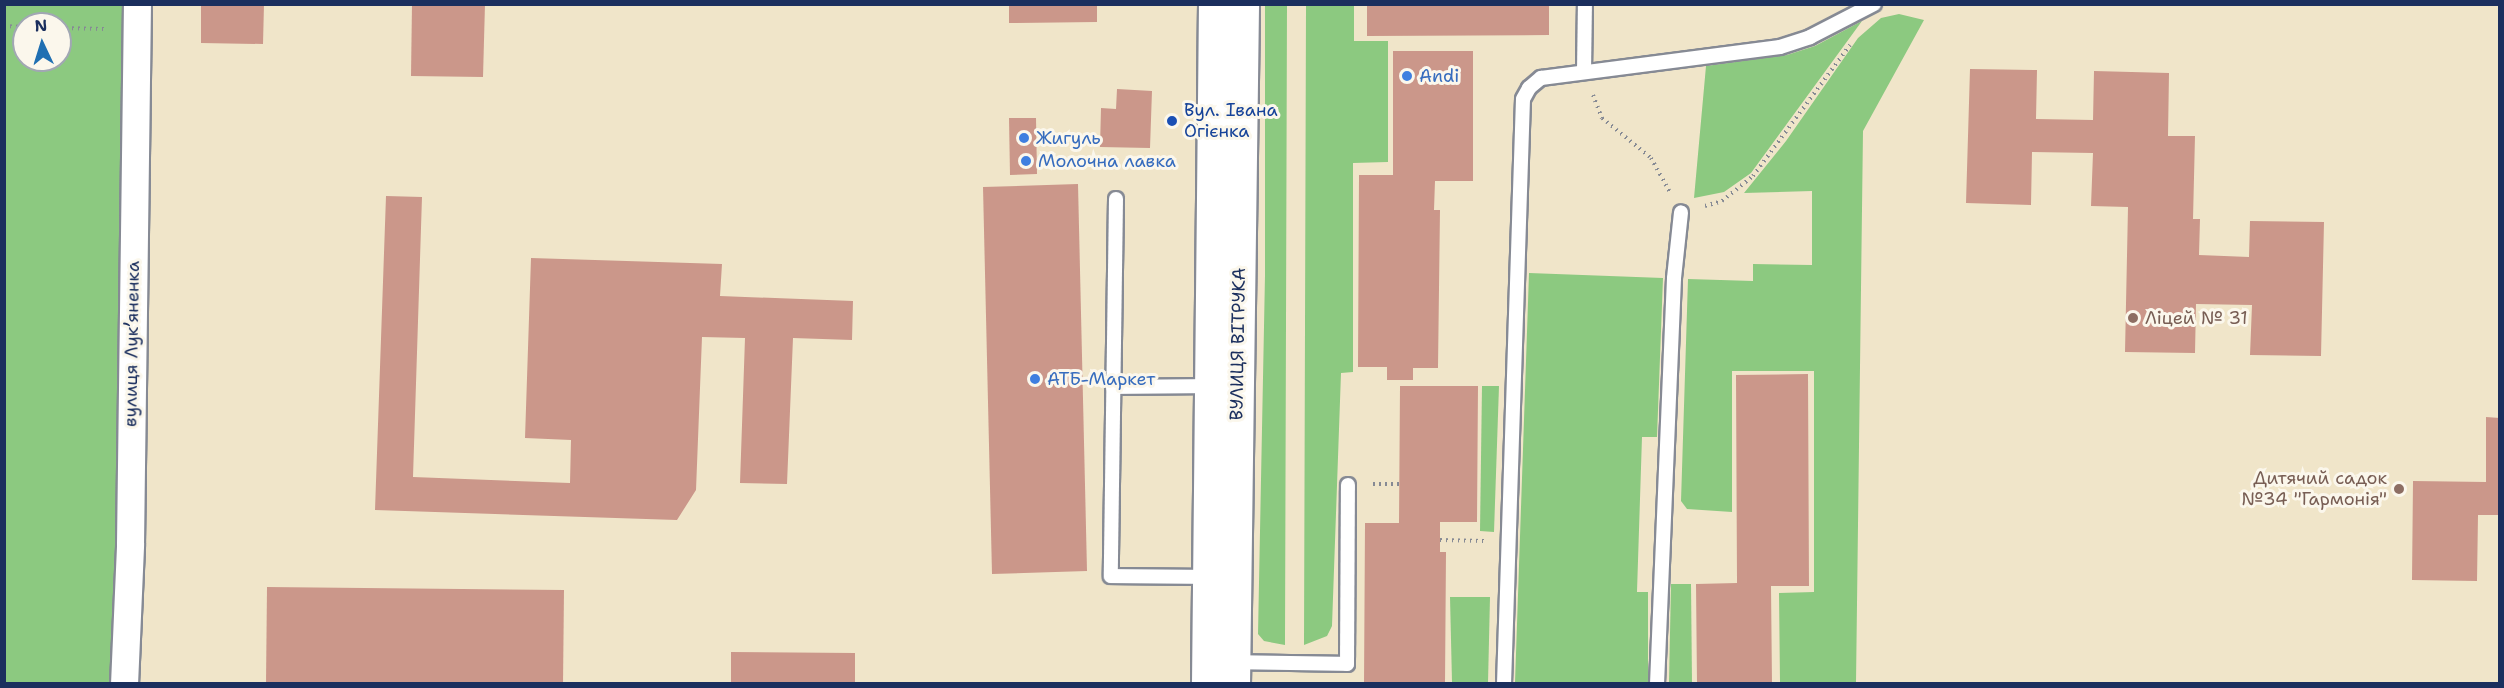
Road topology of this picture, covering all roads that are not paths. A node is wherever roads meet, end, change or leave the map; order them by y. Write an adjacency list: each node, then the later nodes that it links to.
1 (1215, 4): 9 (main road, ВУЛИЦЯ ВІТРУКА)
2 (1242, 4): 13 (main road, ВУЛИЦЯ ВІТРУКА)
3 (1585, 4): 6 (lane)
4 (1874, 4): 6 (lane)
5 (136, 17): 14 (street, вулиця Лукʼяненка)
6 (1584, 72): 16 (lane)
7 (1116, 199): 10 (lane)
8 (1681, 212): 17 (lane)
9 (1211, 386): 10 (lane); 12 (main road, ВУЛИЦЯ ВІТРУКА)
10 (1113, 387): 12 (lane)
11 (1348, 484): 13 (lane)
12 (1210, 577): 15 (main road, ВУЛИЦЯ ВІТРУКА)
13 (1233, 673)
14 (124, 684)
15 (1208, 684)
16 (1504, 684)
17 (1657, 684)

